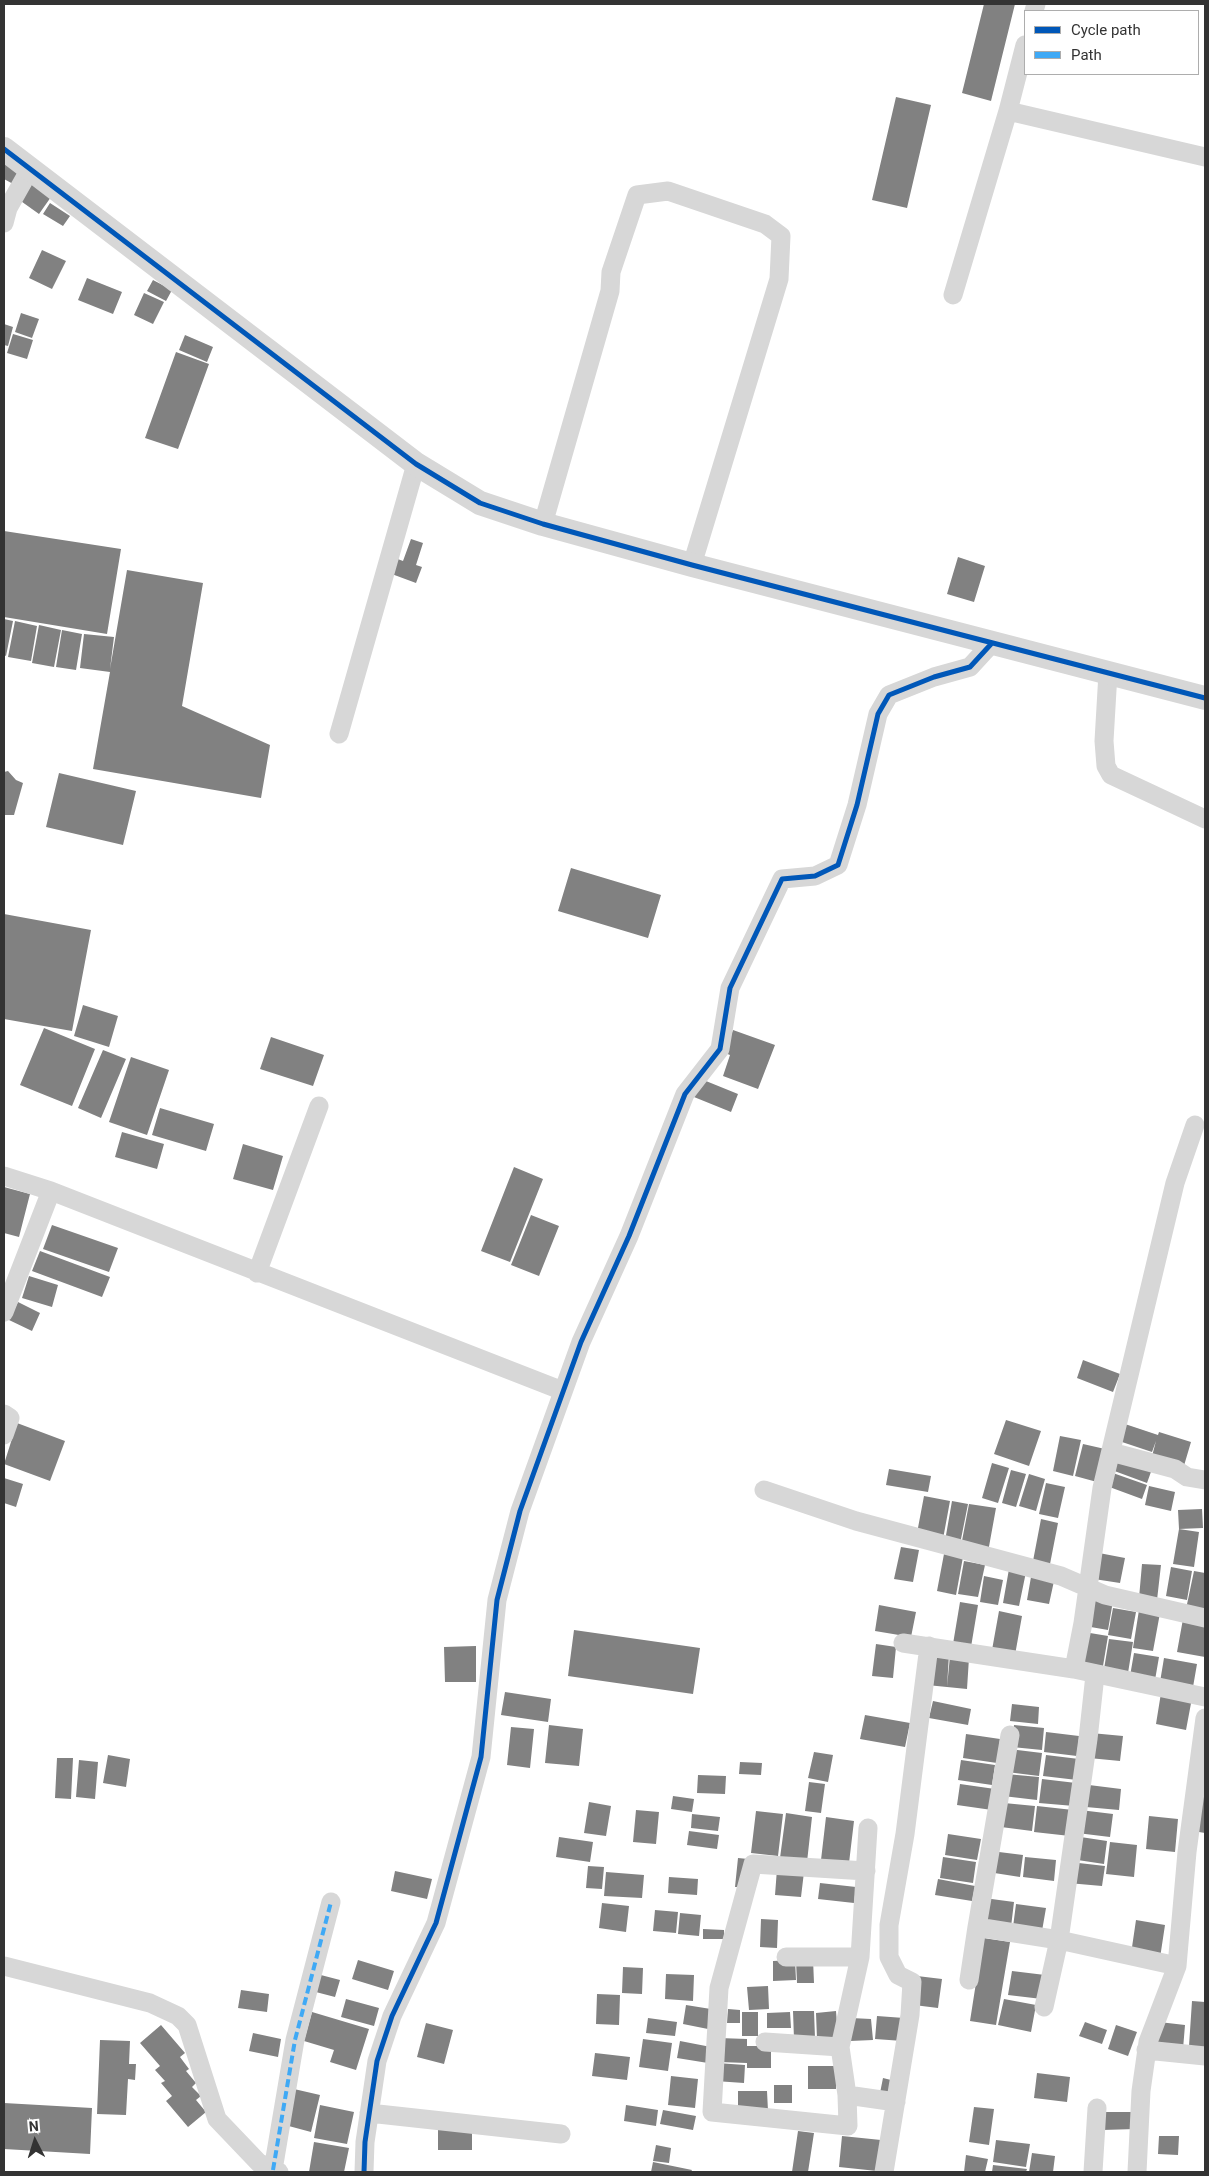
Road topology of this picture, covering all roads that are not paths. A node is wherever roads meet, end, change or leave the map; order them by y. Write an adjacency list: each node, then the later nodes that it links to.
1 (1024, 49): 2 (street)
2 (1008, 111): 4 (street); 7 (street)
3 (4, 149): 5 (street)
4 (1205, 157)
5 (30, 169): 6 (street); 8 (street)
6 (4, 223)
7 (953, 295)
8 (416, 464): 9 (street); 14 (street)
9 (543, 524): 10 (street); 10 (street)
10 (692, 565): 11 (street)
11 (992, 643): 12 (street); 22 (street)
12 (1108, 673): 13 (street); 15 (street)
13 (1205, 698)
14 (339, 734)
15 (1205, 819)
16 (319, 1106): 20 (street)
17 (1195, 1125): 25 (street)
18 (4, 1176): 19 (street)
19 (51, 1191): 20 (street); 21 (street)
20 (258, 1273): 22 (street)
21 (4, 1312)
22 (563, 1391): 56 (street)
23 (4, 1414): 24 (street)
24 (4, 1434)
25 (1111, 1452): 26 (street); 28 (street)
26 (1205, 1480)
27 (764, 1490): 28 (street)
28 (1088, 1588): 29 (street); 32 (street)
29 (1205, 1618)
30 (903, 1643): 31 (street)
31 (929, 1646): 32 (street); 54 (street)
32 (1074, 1669): 33 (street)
33 (1095, 1675): 34 (street); 42 (street)
34 (1205, 1697)
35 (1205, 1718): 37 (street)
36 (1010, 1735): 41 (street)
37 (1200, 1790): 46 (street)
38 (868, 1828): 39 (street)
39 (866, 1871): 44 (street); 53 (street)
40 (332, 1902): 58 (street)
41 (977, 1927): 42 (street); 47 (street)
42 (1059, 1940): 46 (street); 48 (street)
43 (786, 1957): 44 (street)
44 (860, 1957): 50 (street)
45 (4, 1966): 58 (street)
46 (1177, 1966): 51 (street)
47 (969, 1980)
48 (1044, 2006)
49 (766, 2042): 50 (street)
50 (840, 2047): 53 (street)
51 (1146, 2050): 52 (street); 62 (street)
52 (1205, 2056)
53 (847, 2095): 54 (street)
54 (896, 2102): 60 (street)
55 (1097, 2108): 61 (street)
56 (369, 2113): 57 (street); 59 (street)
57 (561, 2134)
58 (276, 2171)
59 (364, 2172)
60 (884, 2172)
61 (1093, 2172)
62 (1136, 2172)

